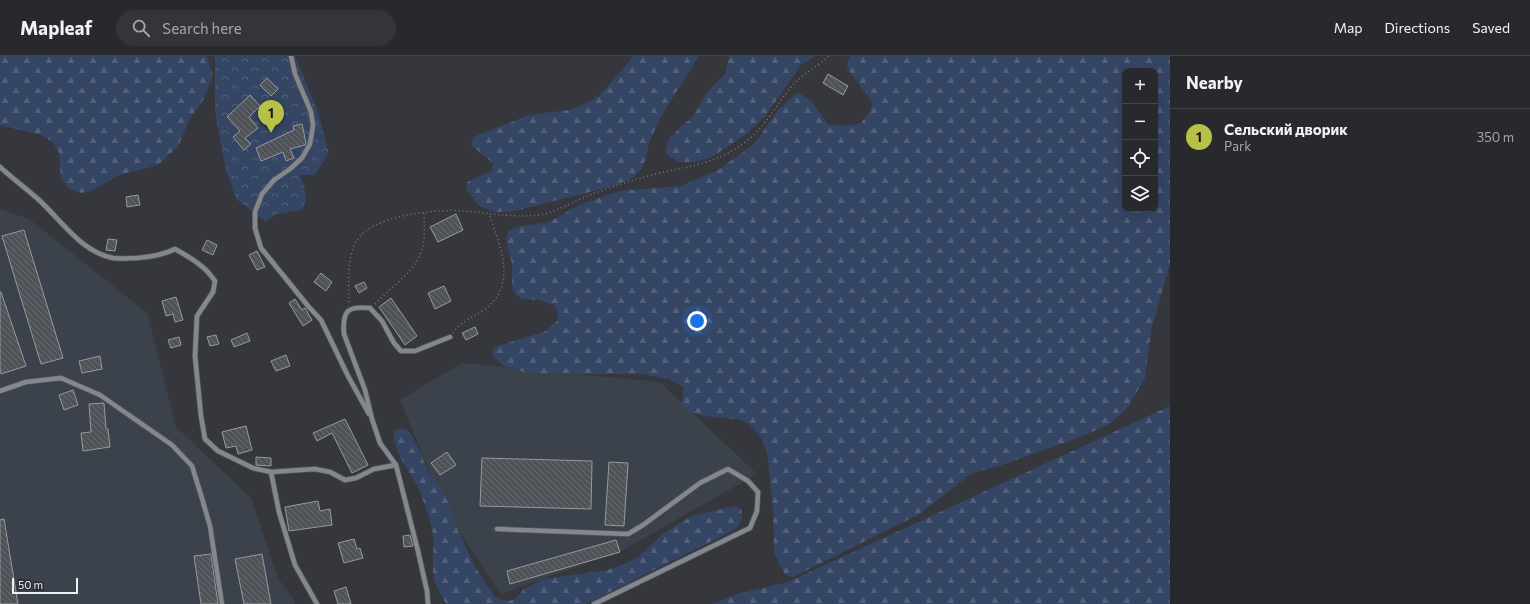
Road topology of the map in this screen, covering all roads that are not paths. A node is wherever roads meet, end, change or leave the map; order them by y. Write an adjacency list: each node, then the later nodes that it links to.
1 (291, 56): 5 (lane)
2 (0, 167): 7 (lane)
3 (450, 337): 5 (lane)
4 (0, 390): 9 (lane)
5 (372, 419): 6 (lane)
6 (396, 464): 7 (lane); 11 (lane)
7 (271, 472): 10 (lane)
8 (497, 529): 12 (lane)
9 (222, 604)
10 (318, 604)
11 (428, 604)
12 (594, 604)

